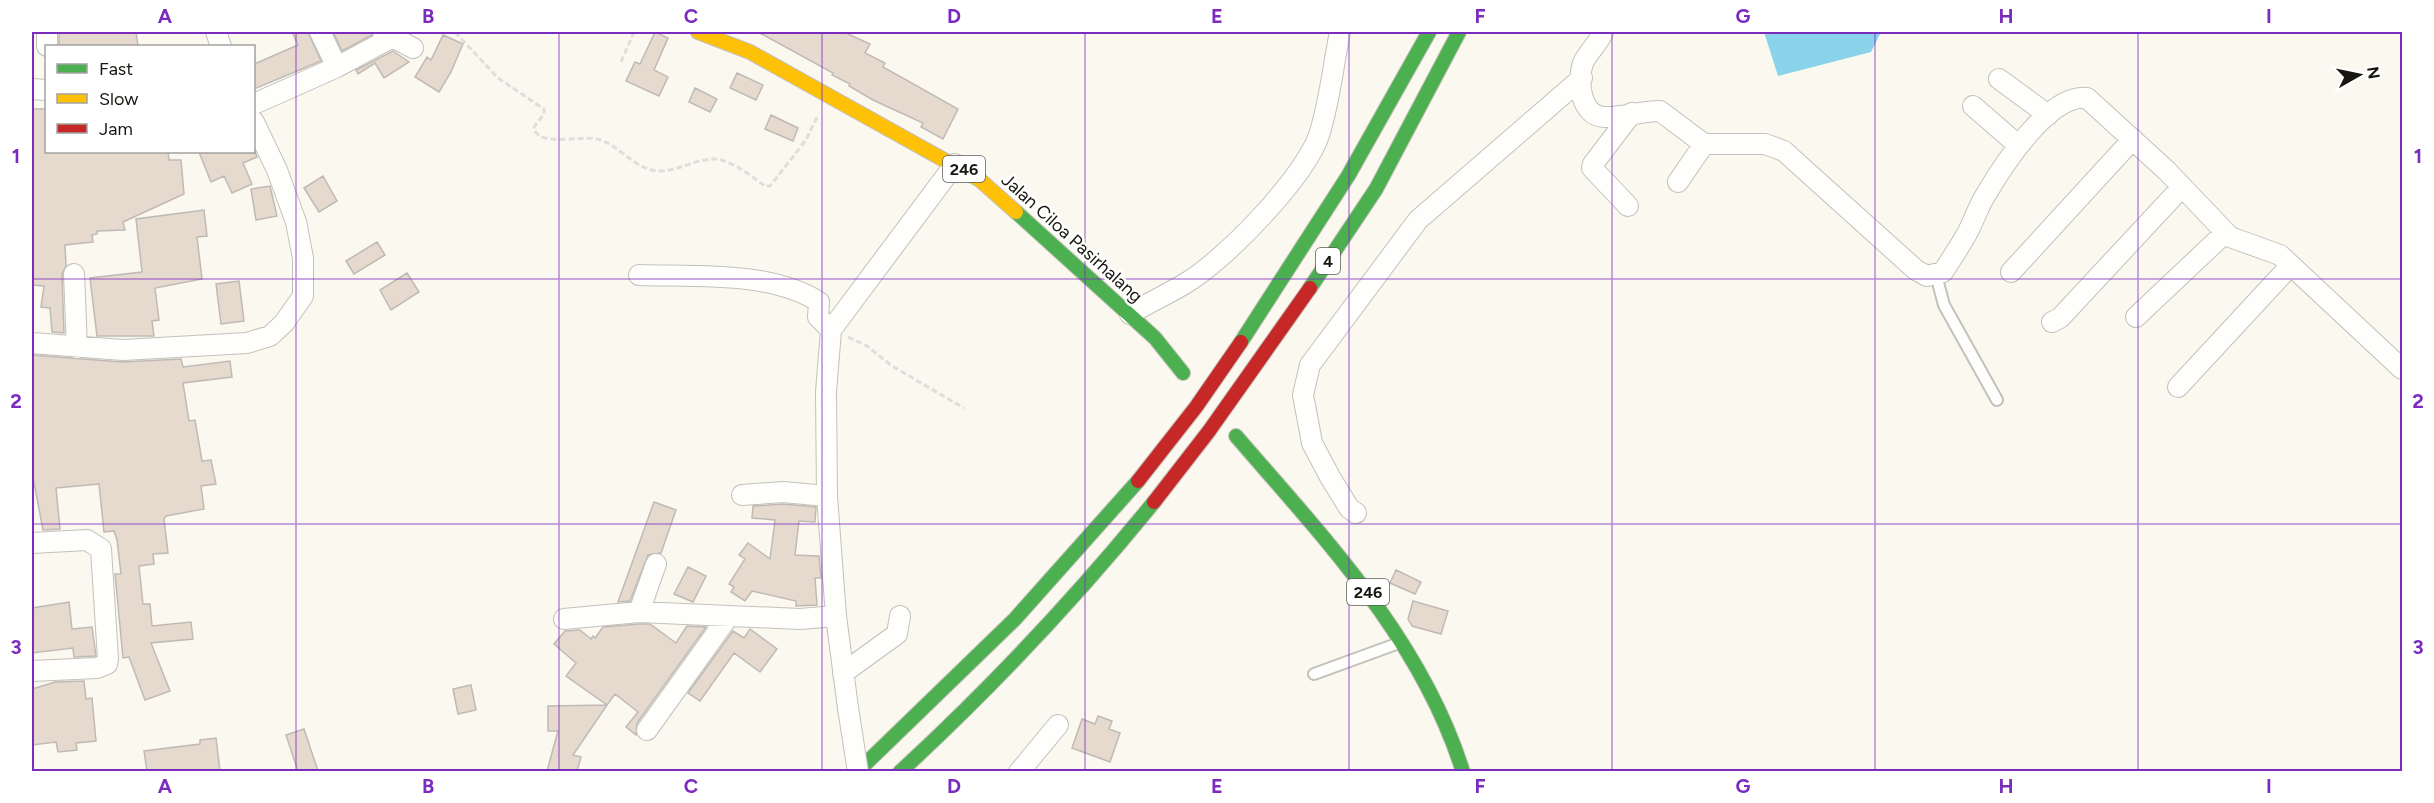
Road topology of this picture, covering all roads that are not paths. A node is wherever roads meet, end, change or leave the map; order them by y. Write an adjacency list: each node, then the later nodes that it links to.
1 (320, 32): 9 (street)
2 (698, 32): 20 (main road, Jalan Ciloa Pasirhalang / 246)
3 (1340, 32): 30 (street)
4 (1429, 32): 57 (main road, 4)
5 (1459, 32): 58 (main road, 4)
6 (1603, 32): 10 (street)
7 (387, 35): 8 (street); 9 (street)
8 (413, 48)
9 (337, 67): 12 (street)
10 (1582, 78): 14 (street); 43 (street)
11 (2000, 79): 15 (street)
12 (255, 104)
13 (1973, 106): 19 (street)
14 (1632, 113): 18 (street); 23 (street)
15 (2048, 115): 17 (street); 19 (street)
16 (255, 124): 35 (street)
17 (2133, 139): 22 (street); 26 (street)
18 (1704, 144): 21 (street); 29 (street)
19 (2019, 145): 29 (street)
20 (955, 164): 30 (main road, Jalan Ciloa Pasirhalang / 246); 33 (street)
21 (1678, 182)
22 (2182, 187): 24 (street); 32 (street)
23 (1628, 206)
24 (2225, 232): 25 (street); 31 (street)
25 (2291, 265): 36 (street); 38 (street)
26 (2011, 272)
27 (74, 274): 35 (street)
28 (639, 275): 33 (street)
29 (1936, 275): 39 (lane)
30 (1130, 314): 37 (main road, Jalan Ciloa Pasirhalang / 246)
31 (2136, 317)
32 (2052, 322)
33 (831, 330): 42 (street)
34 (32, 343): 35 (street)
35 (77, 348)
36 (2403, 369)
37 (1183, 373)
38 (2178, 387)
39 (1997, 400)
40 (1236, 436): 51 (main road, 246)
41 (742, 495): 42 (street)
42 (827, 496): 47 (street)
43 (1356, 513)
44 (32, 543): 52 (street)
45 (656, 564): 46 (street)
46 (639, 612): 49 (street); 50 (street)
47 (836, 616): 49 (street); 53 (street)
48 (900, 616): 53 (street)
49 (728, 617): 56 (street)
50 (564, 619)
51 (1402, 642): 54 (lane); 60 (main road, 246)
52 (32, 671)
53 (843, 673): 57 (street, bridge)
54 (1314, 674)
55 (1058, 725): 59 (street)
56 (646, 730)
57 (857, 771)
58 (900, 771)
59 (1019, 771)
60 (1463, 771)

